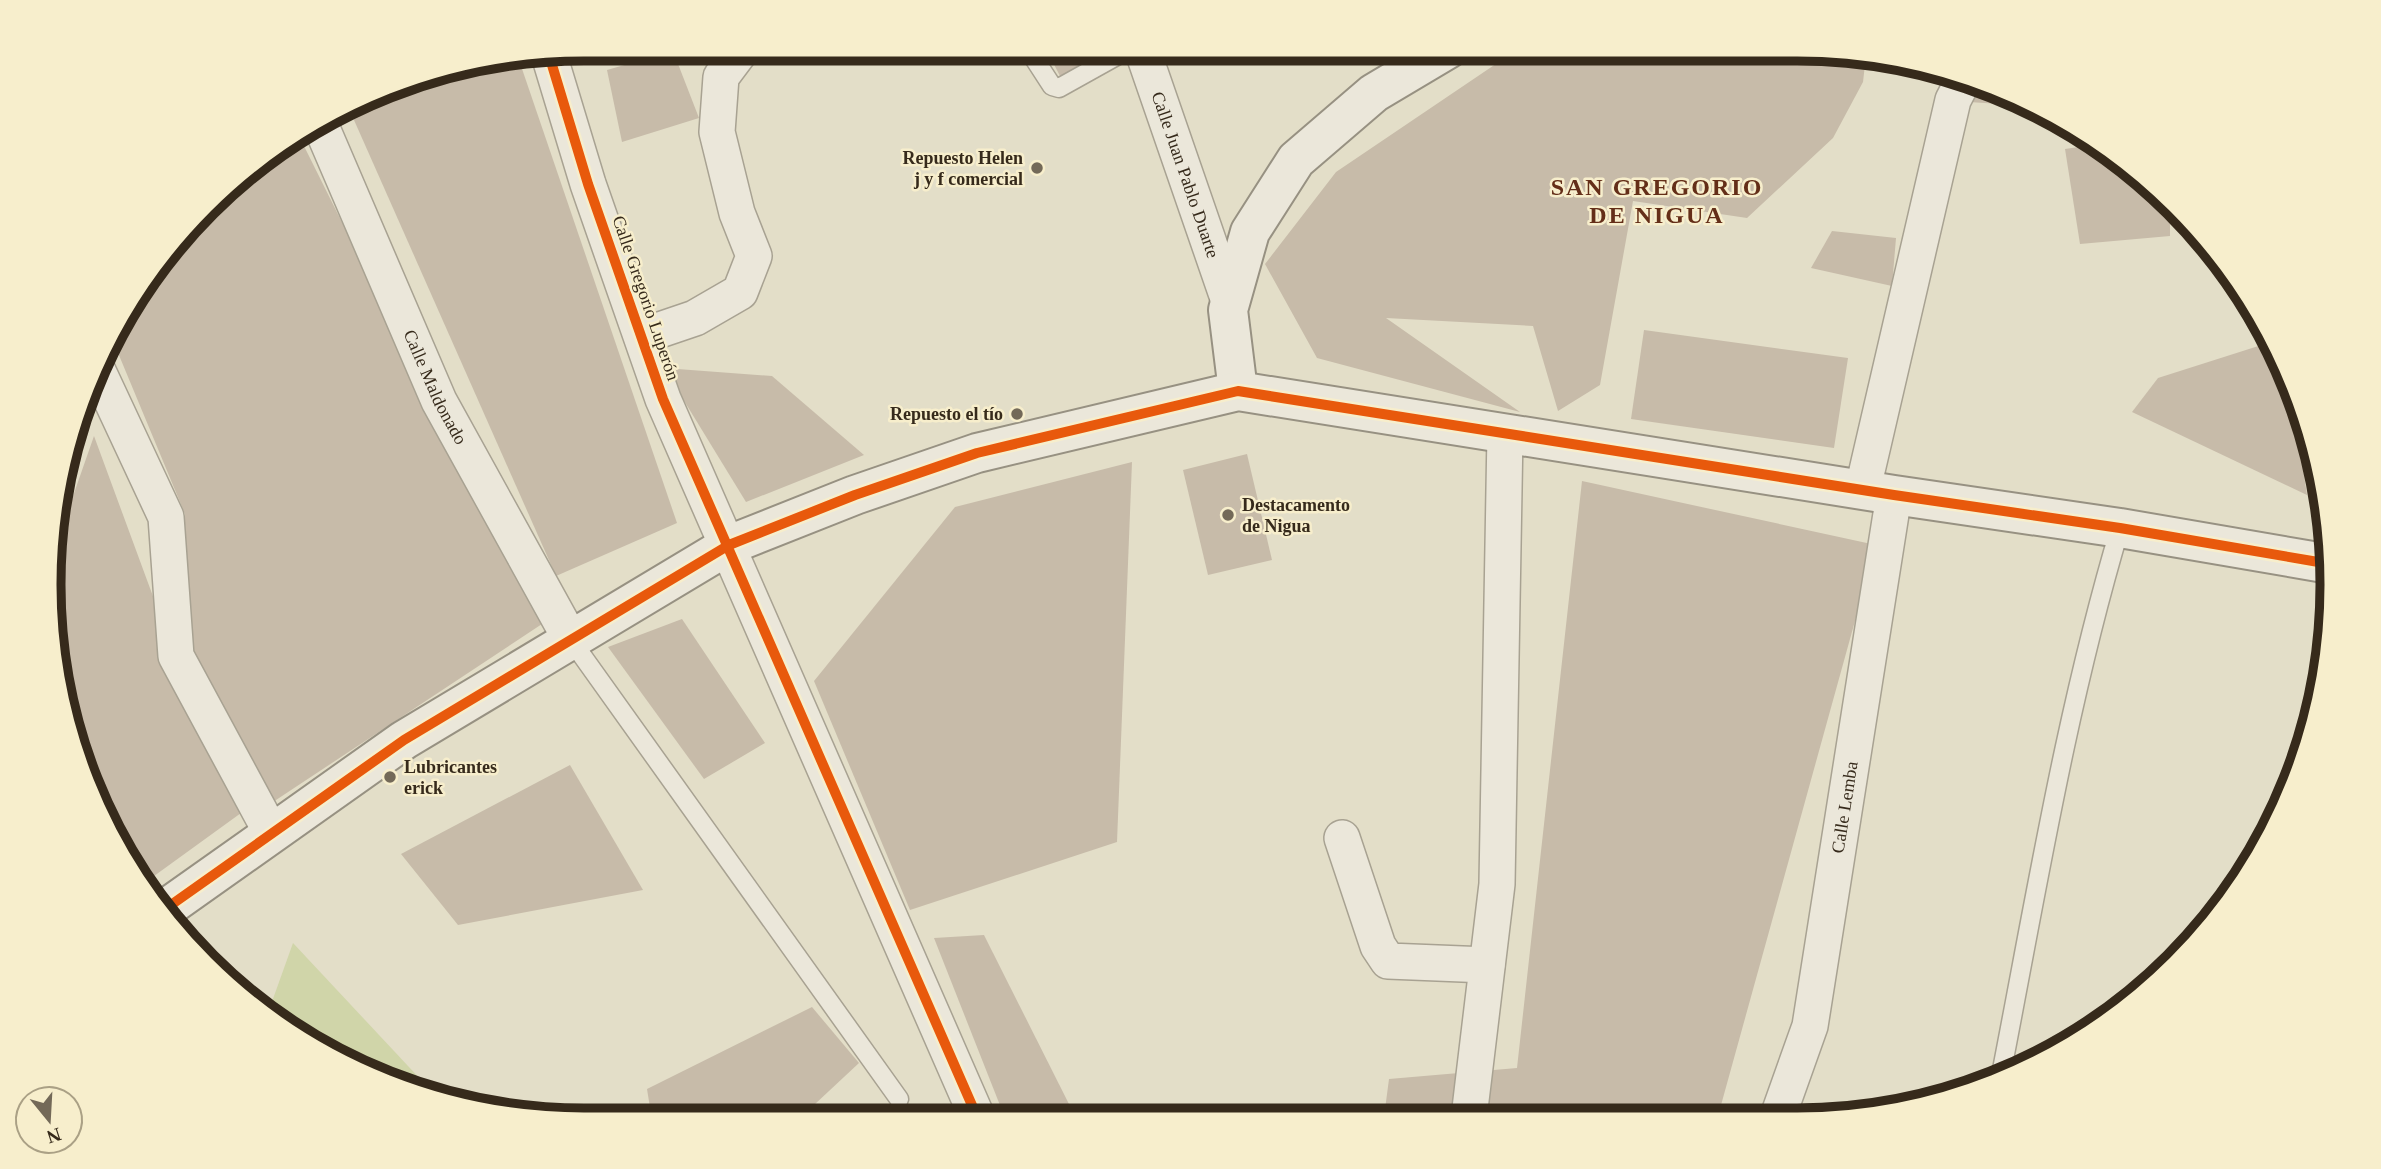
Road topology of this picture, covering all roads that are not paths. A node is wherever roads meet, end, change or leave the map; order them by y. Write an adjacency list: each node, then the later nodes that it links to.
1 (733, 61): 10 (street)
2 (1036, 61): 3 (lane)
3 (1107, 61)
4 (1146, 61): 9 (street, Calle Juan Pablo Duarte)
5 (1428, 61): 9 (street)
6 (551, 62): 10 (street, Calle Gregorio Luperón)
7 (1960, 87): 14 (street, Calle Lemba)
8 (323, 131): 18 (street, Calle Maldonado)
9 (1229, 301): 12 (street)
10 (642, 336): 16 (street, Calle Gregorio Luperón)
11 (102, 381): 19 (street)
12 (1238, 391): 13 (street); 16 (street)
13 (1505, 433): 14 (street); 22 (street)
14 (1878, 492): 15 (street); 27 (street, Calle Lemba)
15 (2120, 528): 17 (street); 23 (lane)
16 (729, 545): 18 (street); 25 (street, Calle Gregorio Luperón)
17 (2319, 562)
18 (571, 640): 19 (street); 24 (lane)
19 (272, 834): 21 (street)
20 (1342, 838): 22 (street)
21 (171, 905)
22 (1487, 965): 26 (street)
23 (2003, 1065)
24 (899, 1099)
25 (973, 1108)
26 (1470, 1108)
27 (1781, 1108)

